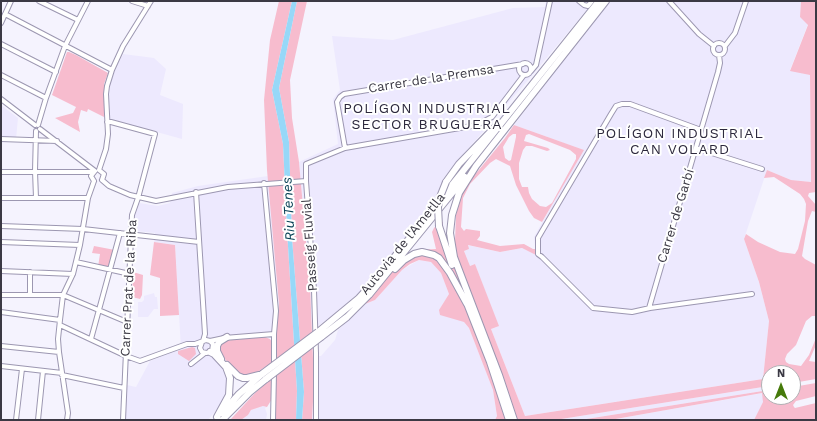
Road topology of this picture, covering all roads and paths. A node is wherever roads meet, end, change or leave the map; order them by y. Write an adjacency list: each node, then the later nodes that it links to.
1 (11, 1): 14 (street)
2 (39, 1): 15 (street)
3 (88, 1): 15 (street)
4 (132, 1): 13 (street)
5 (151, 1): 13 (street)
6 (550, 1): 22 (street)
7 (579, 1): 8 (street)
8 (592, 1)
9 (599, 1): 31 (highway)
10 (606, 1): 40 (highway)
11 (669, 1): 19 (street)
12 (746, 1): 20 (street)
13 (148, 6): 24 (street)
14 (5, 14): 16 (street); 18 (street)
15 (78, 20): 18 (street)
16 (1, 23)
17 (1, 44): 26 (street)
18 (65, 46): 24 (street); 26 (street)
19 (714, 46): 20 (street); 21 (street)
20 (724, 46): 21 (street)
21 (719, 55): 34 (street, Carrer de Garbí)
22 (536, 60): 23 (street, Carrer de la Premsa); 25 (street)
23 (524, 64): 25 (street); 28 (street); 38 (street, Carrer de la Premsa)
24 (112, 70): 32 (street)
25 (531, 71): 28 (street)
26 (56, 72): 29 (street)
27 (1, 75): 29 (street)
28 (524, 75): 38 (street)
29 (46, 98): 33 (street)
30 (1, 99): 33 (street)
31 (521, 100): 72 (highway, bridge); 80 (highway, Autovia de l'Ametlla)
32 (107, 122): 43 (street); 53 (street, Carrer Prat de la Riba)
33 (37, 128): 36 (street); 37 (street)
34 (701, 130): 39 (street, Carrer de Garbí); 73 (street)
35 (1, 139): 36 (street)
36 (35, 141): 37 (street); 42 (street)
37 (57, 142): 43 (street)
38 (345, 148): 47 (street, Passeig Fluvial)
39 (696, 148): 41 (street); 73 (street, Carrer de Garbí)
40 (476, 166): 67 (highway, Autovia de l'Ametlla); 108 (highway)
41 (762, 170)
42 (35, 171): 43 (street); 44 (street); 51 (street)
43 (96, 171): 45 (street); 46 (street)
44 (1, 172)
45 (102, 180): 46 (street); 53 (street)
46 (94, 181): 52 (street)
47 (306, 181): 48 (street); 106 (street, Passeig Fluvial)
48 (264, 183): 49 (street); 79 (street)
49 (196, 192): 53 (street); 59 (street)
50 (1, 198): 51 (street)
51 (36, 198): 52 (street)
52 (88, 198): 55 (street)
53 (138, 198): 57 (street, Carrer Prat de la Riba)
54 (1, 226): 55 (street)
55 (83, 229): 56 (street); 60 (street)
56 (120, 232): 57 (street); 62 (street)
57 (131, 234): 59 (street); 66 (street, Carrer Prat de la Riba)
58 (1, 242): 60 (street)
59 (199, 242): 84 (street)
60 (80, 244): 61 (street)
61 (76, 262): 62 (street); 65 (street)
62 (110, 270): 66 (street); 74 (street)
63 (1, 271): 64 (street)
64 (30, 272): 65 (street); 70 (street)
65 (73, 274): 71 (street)
66 (130, 274): 77 (street, Carrer Prat de la Riba)
67 (381, 282): 72 (highway); 80 (highway, Autovia de l'Ametlla)
68 (752, 294): 73 (street)
69 (1, 295): 70 (street)
70 (30, 295): 71 (street)
71 (63, 295): 74 (street); 76 (street)
72 (467, 305): 107 (highway)
73 (649, 308)
74 (99, 310): 77 (street); 82 (street)
75 (1, 312): 76 (street)
76 (60, 320): 78 (street)
77 (127, 322): 88 (street, Carrer Prat de la Riba)
78 (60, 325): 82 (street); 87 (street)
79 (274, 334): 81 (street); 105 (street)
80 (320, 335): 96 (highway, Autovia de l'Ametlla, bridge)
81 (227, 337): 84 (street); 90 (highway)
82 (91, 339): 88 (street)
83 (195, 344): 84 (street); 86 (street); 88 (street)
84 (208, 345): 86 (street); 86 (street); 89 (street); 90 (highway); 99 (highway)
85 (1, 346): 87 (street)
86 (201, 349): 89 (street)
87 (59, 352): 95 (street)
88 (126, 356): 97 (street, Carrer Prat de la Riba)
89 (199, 358): 91 (street)
90 (221, 359): 96 (highway)
91 (191, 364)
92 (1, 366): 93 (street)
93 (22, 369): 94 (street); 100 (street)
94 (44, 371): 95 (street); 101 (street)
95 (62, 374): 97 (street); 102 (street)
96 (264, 376): 98 (highway, Autovia de l'Ametlla); 99 (highway, Autovia de l'Ametlla)
97 (124, 388): 103 (street, Carrer Prat de la Riba)
98 (250, 392): 99 (highway, Autovia de l'Ametlla); 104 (highway)
99 (218, 419)
100 (16, 420)
101 (38, 420)
102 (67, 420)
103 (123, 420)
104 (228, 420)
105 (273, 420)
106 (316, 420)
107 (509, 420)
108 (515, 420)

